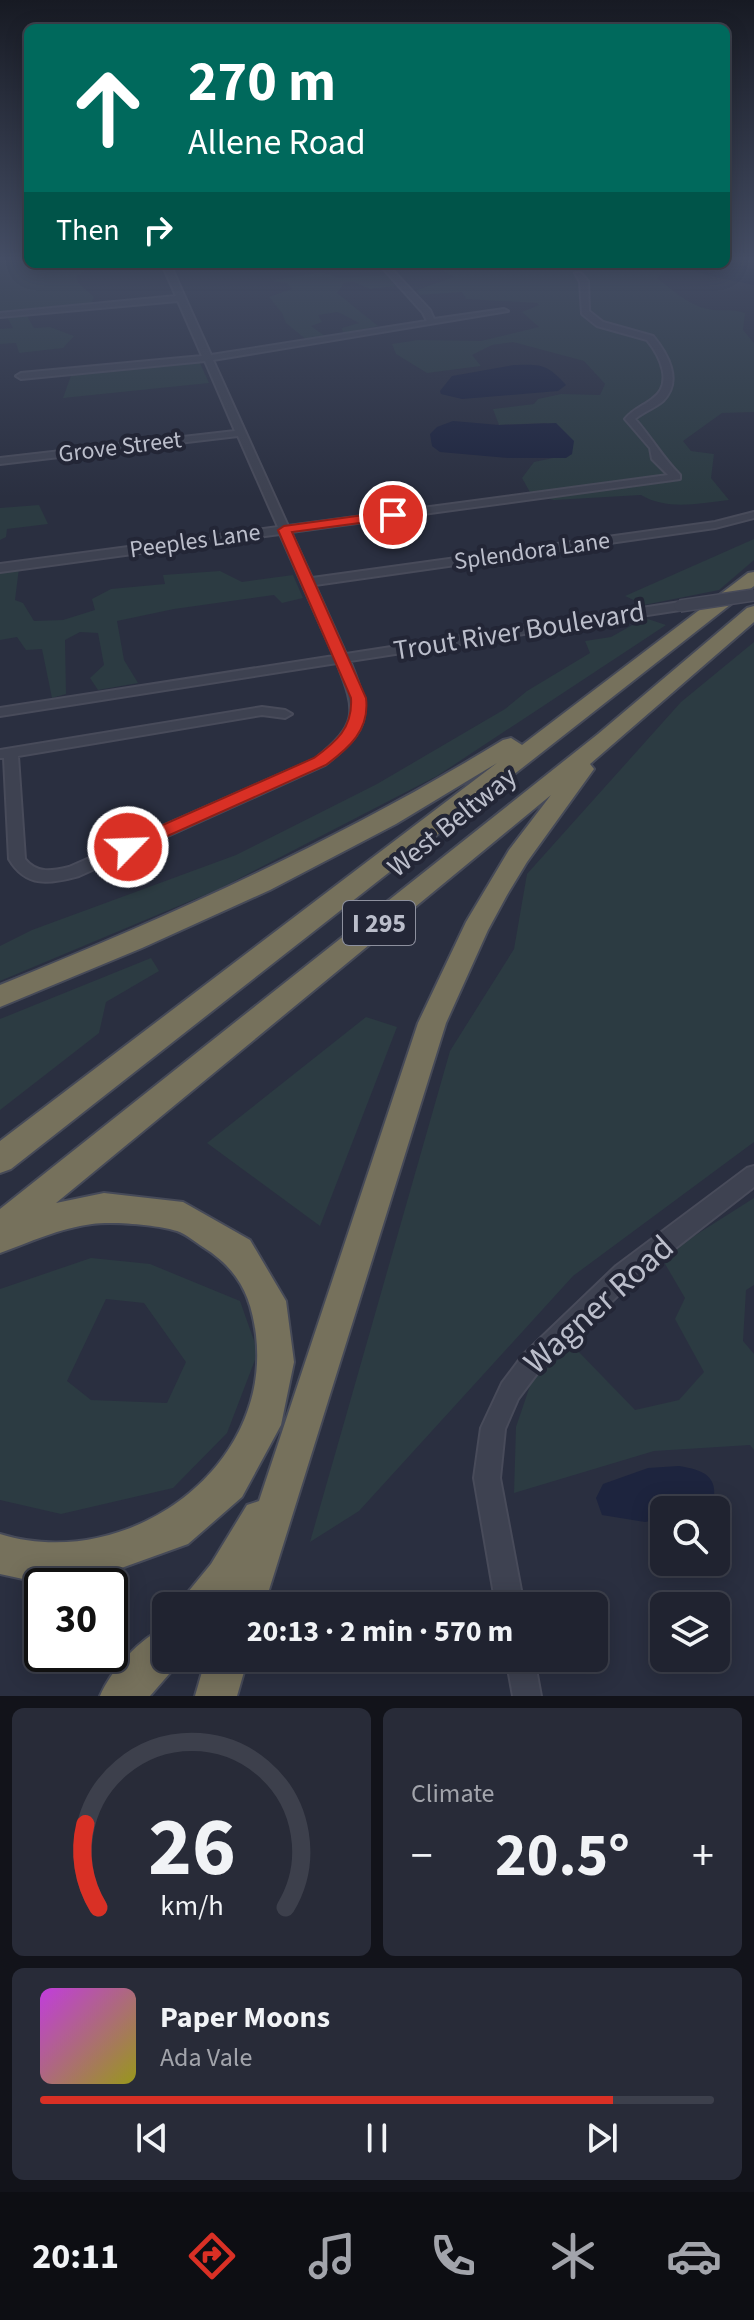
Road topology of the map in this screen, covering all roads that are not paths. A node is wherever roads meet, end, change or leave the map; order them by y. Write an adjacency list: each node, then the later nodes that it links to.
1 (198, 338): 4 (street)
2 (327, 338): 4 (street)
3 (650, 338): 9 (street, Peeples Lane)
4 (207, 358): 5 (street); 6 (street)
5 (21, 376)
6 (240, 433): 7 (street, Grove Street); 9 (street)
7 (0, 461)
8 (754, 515): 12 (street, Splendora Lane)
9 (284, 530): 10 (street, Peeples Lane); 12 (street)
10 (0, 568)
11 (754, 577): 16 (highway, West Beltway / I 295)
12 (308, 582): 15 (street)
13 (754, 595): 15 (street, Trout River Boulevard, bridge)
14 (754, 612): 19 (highway, West Beltway / I 295)
15 (342, 659): 17 (street, Trout River Boulevard); 20 (street)
16 (622, 677): 21 (highway); 22 (highway, West Beltway / I 295)
17 (0, 712)
18 (285, 714): 20 (street)
19 (606, 739): 24 (highway, West Beltway / I 295); 26 (highway)
20 (5, 754)
21 (0, 996)
22 (0, 1159)
23 (754, 1175): 30 (street, Wagner Road)
24 (0, 1229)
25 (0, 1238): 27 (highway)
26 (281, 1486): 28 (highway); 29 (highway)
27 (0, 1554)
28 (214, 1592)
29 (248, 1592)
30 (507, 1592)
31 (152, 1663): 34 (highway)
32 (223, 1672): 35 (highway)
33 (523, 1672): 36 (street)
34 (121, 1696)
35 (216, 1696)
36 (527, 1696)

